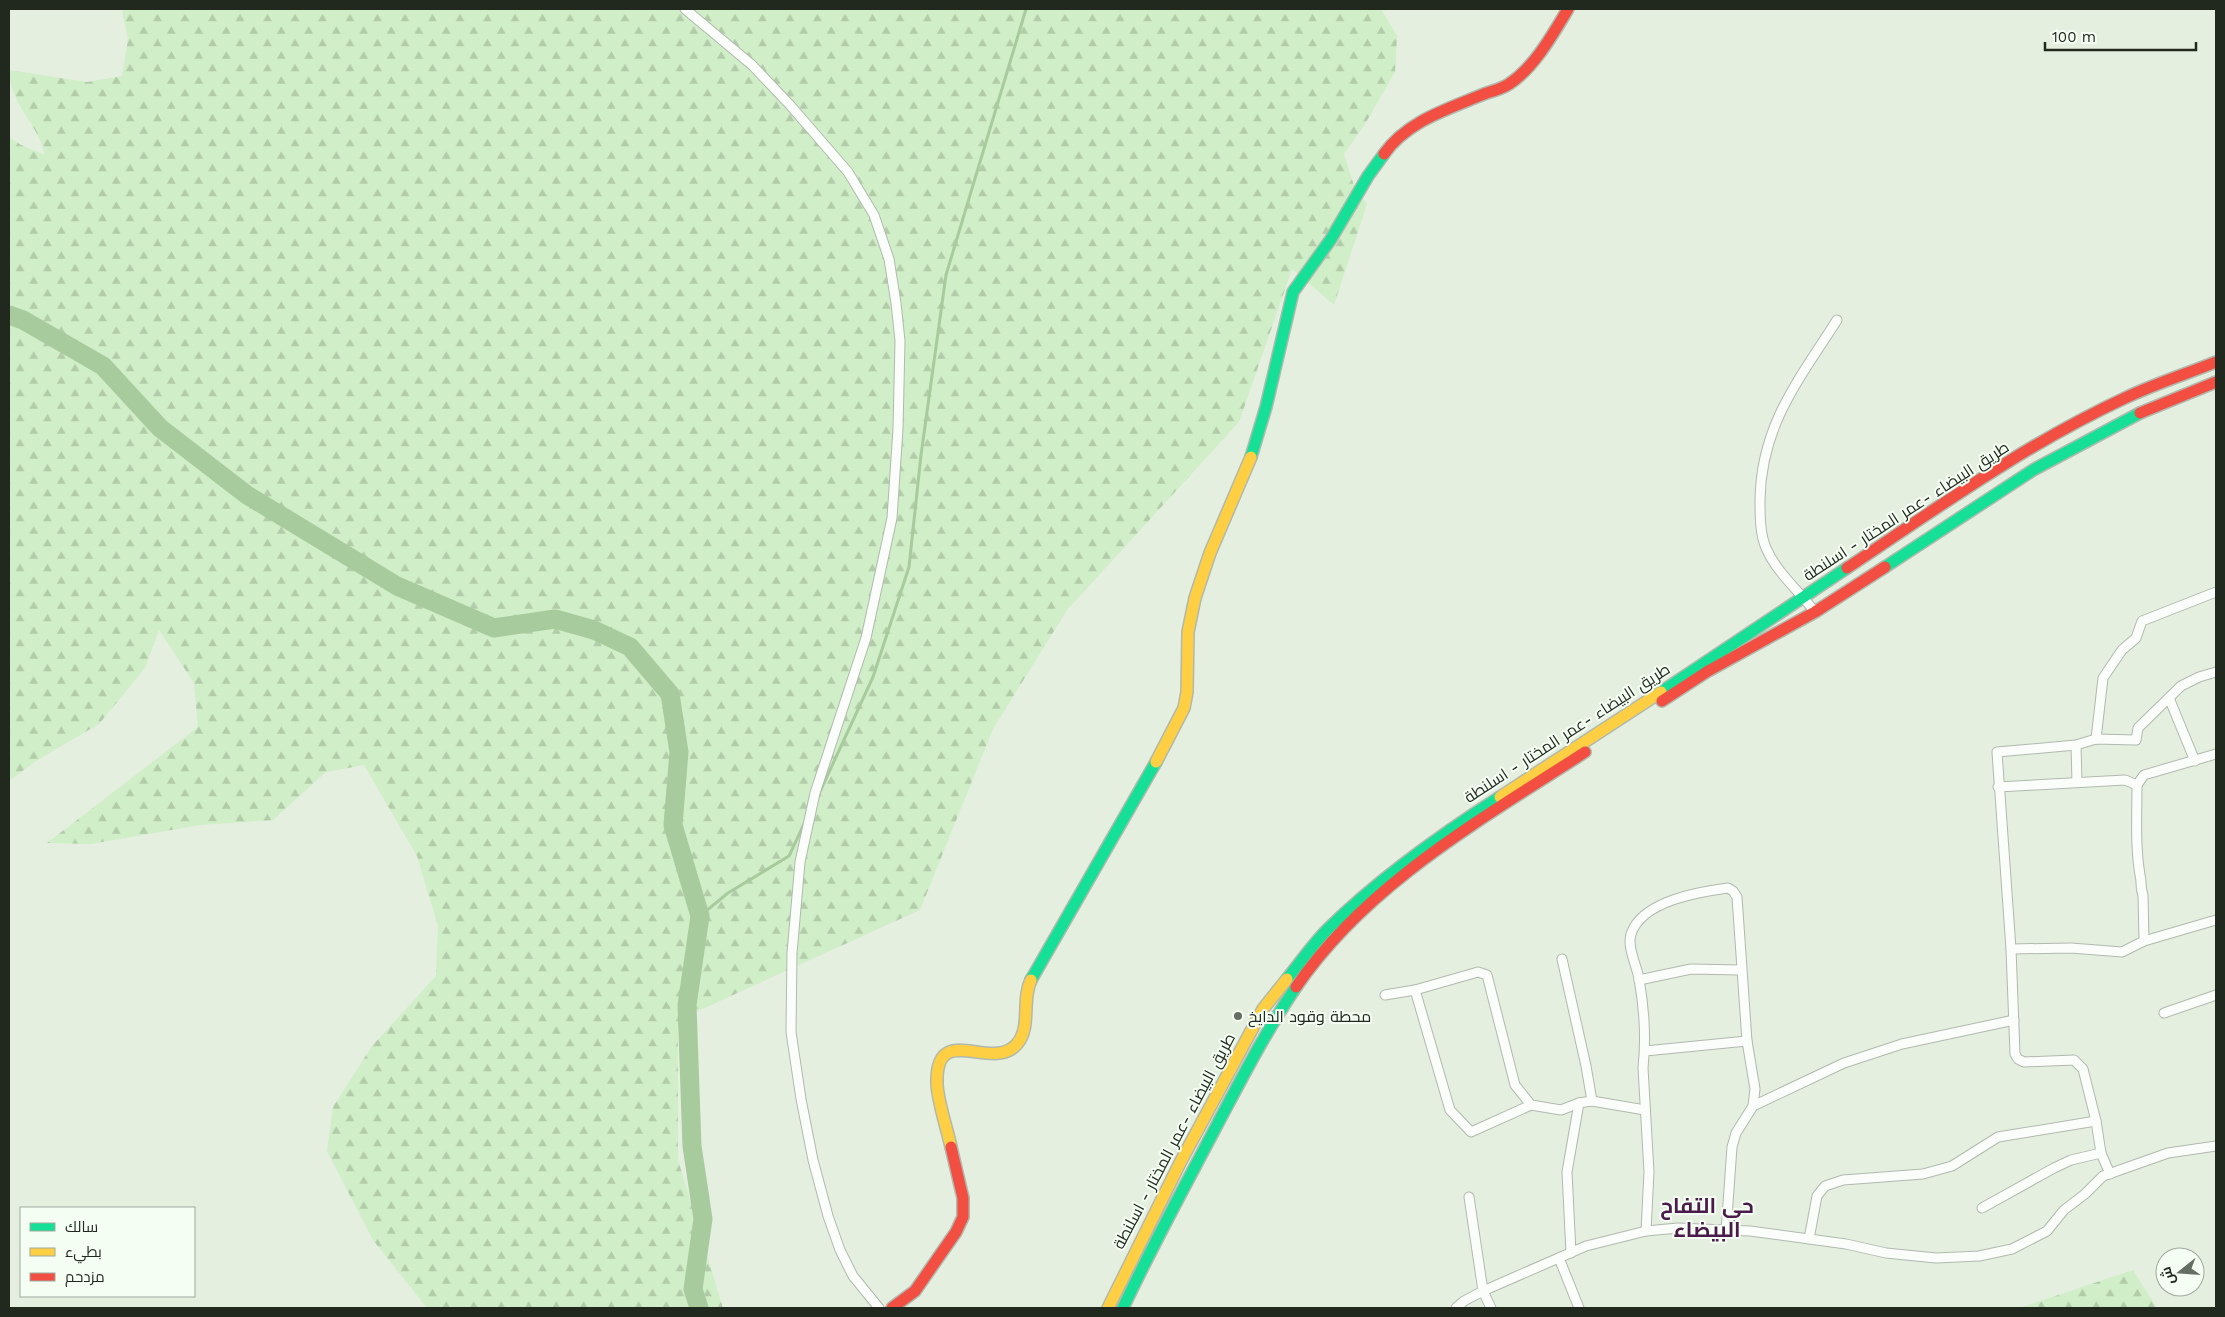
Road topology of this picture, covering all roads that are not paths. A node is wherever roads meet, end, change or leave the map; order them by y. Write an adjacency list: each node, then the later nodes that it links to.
1 (685, 9): 48 (street)
2 (1568, 9): 49 (main road)
3 (1837, 320): 7 (street)
4 (2216, 362): 7 (main road, طريق البيضاء -عمر المختار - اسلنطة)
5 (2216, 382): 8 (main road, طريق البيضاء -عمر المختار - اسلنطة)
6 (2216, 592): 11 (street)
7 (1803, 597): 8 (street); 50 (main road, طريق البيضاء -عمر المختار - اسلنطة)
8 (1815, 612): 51 (main road, طريق البيضاء -عمر المختار - اسلنطة)
9 (2216, 672): 10 (street)
10 (2169, 698): 11 (street); 14 (street)
11 (2096, 739): 12 (street)
12 (2076, 745): 15 (street); 17 (street)
13 (2216, 754): 14 (street)
14 (2195, 761): 16 (street)
15 (2077, 782): 16 (street); 17 (street)
16 (2137, 785): 19 (street)
17 (1998, 787): 20 (street)
18 (2214, 922): 19 (street)
19 (2144, 941): 20 (street)
20 (2011, 949): 28 (street)
21 (1562, 959): 31 (street)
22 (1741, 970): 23 (street); 23 (street); 29 (street)
23 (1639, 980): 30 (street)
24 (1415, 990): 25 (street); 33 (street); 33 (street)
25 (1384, 995)
26 (2216, 995): 27 (street)
27 (2164, 1013)
28 (2014, 1020): 34 (street); 36 (street)
29 (1747, 1041): 30 (street); 34 (street)
30 (1645, 1051): 35 (street)
31 (1592, 1101): 32 (street); 35 (street)
32 (1579, 1103): 33 (street); 45 (street)
33 (1531, 1106)
34 (1752, 1106): 43 (street)
35 (1645, 1110): 42 (street)
36 (2096, 1121): 38 (street); 44 (street)
37 (2216, 1146): 39 (street)
38 (2102, 1153): 39 (street); 41 (street)
39 (2110, 1174): 44 (street)
40 (1469, 1197): 47 (street)
41 (1982, 1208)
42 (1646, 1231): 43 (street); 45 (street)
43 (1726, 1231): 44 (street)
44 (1809, 1239)
45 (1571, 1253): 46 (street)
46 (1559, 1258): 47 (street); 54 (street)
47 (1483, 1291): 52 (street); 53 (street)
48 (880, 1308)
49 (892, 1308)
50 (1108, 1308)
51 (1124, 1308)
52 (1456, 1308)
53 (1491, 1308)
54 (1579, 1308)

